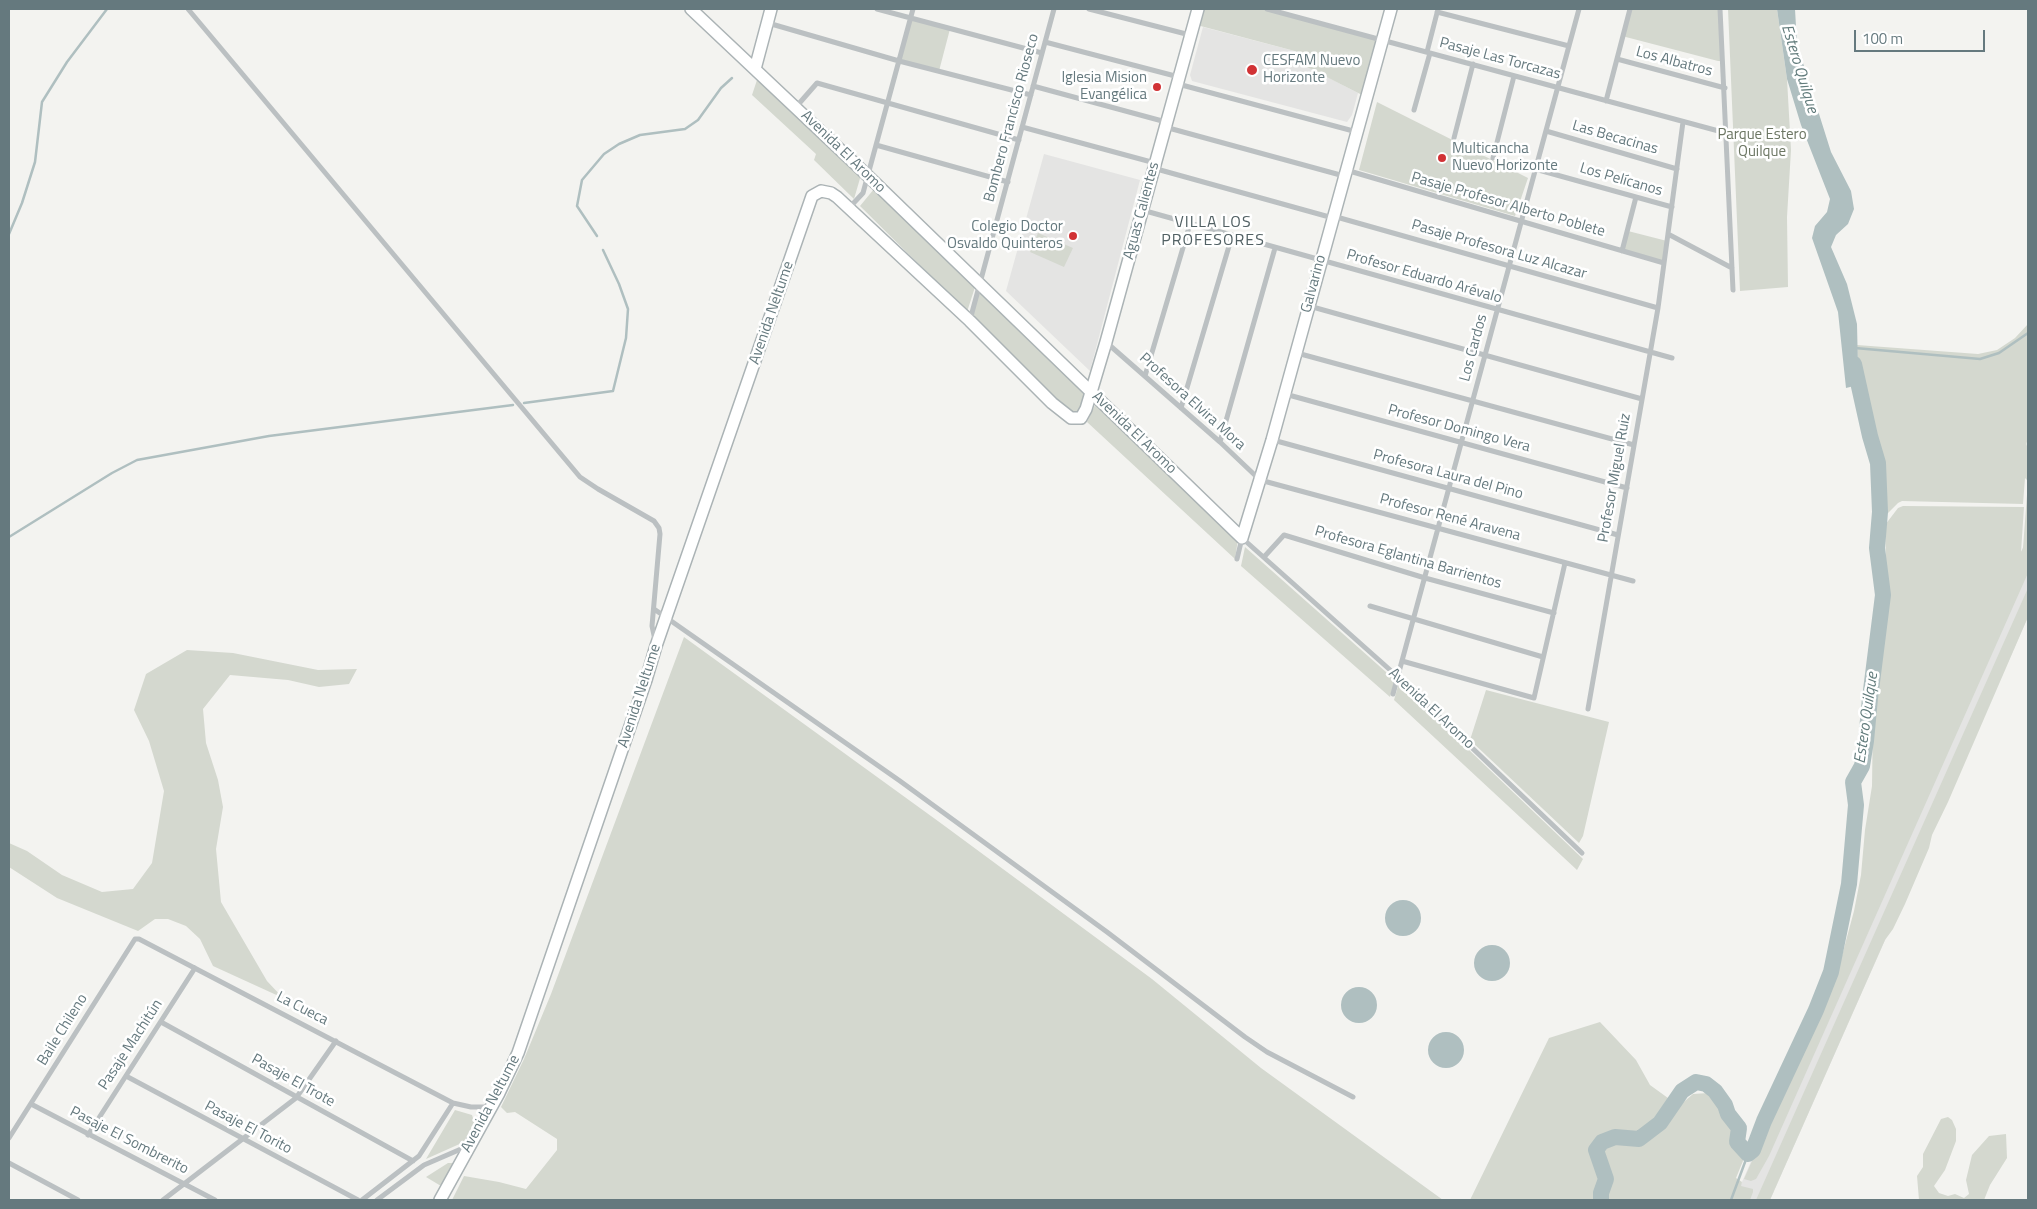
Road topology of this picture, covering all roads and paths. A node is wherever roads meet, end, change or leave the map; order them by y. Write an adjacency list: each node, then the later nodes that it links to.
1 (188, 9): 104 (street)
2 (691, 9): 26 (street, Avenida El Aromo)
3 (771, 9): 16 (street)
4 (877, 9): 15 (street)
5 (913, 9): 15 (street)
6 (1054, 9): 19 (street, Bombero Francisco Rioseco)
7 (1089, 9): 17 (street)
8 (1198, 9): 17 (street, Aguas Calientes)
9 (1267, 9): 18 (street, Pasaje Las Torcazas)
10 (1391, 9): 18 (street, Galvarino)
11 (1579, 9): 20 (street, Los Cardos)
12 (1630, 9): 23 (street)
13 (1720, 9): 31 (street)
14 (1438, 10): 20 (street); 21 (street)
15 (911, 18): 22 (street); 24 (street)
16 (767, 23): 24 (street); 26 (street)
17 (1191, 35): 28 (street, Aguas Calientes)
18 (1382, 40): 21 (street, Pasaje Las Torcazas); 41 (street, Galvarino)
19 (1045, 42): 22 (street, Bombero Francisco Rioseco); 28 (street)
20 (1569, 46): 30 (street, Los Cardos)
21 (1428, 52): 25 (street, Pasaje Las Torcazas); 36 (street)
22 (1042, 53): 29 (street, Bombero Francisco Rioseco)
23 (1617, 59): 31 (street, Los Albatros); 33 (street)
24 (899, 60): 32 (street); 34 (street)
25 (1473, 64): 27 (street, Pasaje Las Torcazas); 43 (street)
26 (755, 69): 35 (street, Avenida El Aromo)
27 (1514, 76): 30 (street, Pasaje Las Torcazas); 46 (street)
28 (1178, 80): 38 (street, Aguas Calientes); 41 (street)
29 (1033, 86): 32 (street, Bombero Francisco Rioseco); 38 (street, Pasaje Profesor Alberto Poblete)
30 (1558, 87): 33 (street, Pasaje Las Torcazas); 40 (street, Los Cardos)
31 (1725, 88): 42 (street)
32 (1031, 95): 39 (street, Bombero Francisco Rioseco)
33 (1606, 101): 37 (street, Pasaje Las Torcazas)
34 (888, 103): 35 (street); 44 (street); 45 (street)
35 (795, 107): 51 (street, Avenida El Aromo)
36 (1414, 110)
37 (1683, 122): 42 (street, Pasaje Las Torcazas); 48 (street, Profesor Miguel Ruiz)
38 (1166, 124): 47 (street, Aguas Calientes); 50 (street, Pasaje Profesor Alberto Poblete)
39 (1022, 127): 44 (street, Bombero Francisco Rioseco); 47 (street, Pasaje Profesora Luz Alcazar)
40 (1546, 131): 48 (street, Las Becacinas); 49 (street, Los Cardos)
41 (1357, 132): 50 (street, Galvarino)
42 (1726, 133): 68 (street)
43 (1454, 138)
44 (1019, 140): 52 (street, Bombero Francisco Rioseco)
45 (876, 145): 51 (street); 52 (street)
46 (1493, 158)
47 (1154, 165): 57 (street, Aguas Calientes); 58 (street, Pasaje Profesora Luz Alcazar)
48 (1677, 168): 55 (street, Profesor Miguel Ruiz)
49 (1535, 169): 54 (street, Los Pelícanos); 59 (street, Los Cardos)
50 (1345, 173): 58 (street, Galvarino); 59 (street, Pasaje Profesor Alberto Poblete)
51 (868, 176): 56 (street); 69 (street, Avenida El Aromo)
52 (1008, 182): 69 (street, Bombero Francisco Rioseco)
53 (826, 192): 56 (street, Avenida El Aromo); 106 (street, Avenida Neltume)
54 (1636, 197): 55 (street, Los Pelícanos); 64 (street)
55 (1672, 207): 61 (street, Profesor Miguel Ruiz)
56 (849, 208): 74 (street, Avenida El Aromo)
57 (1141, 210): 60 (street, Profesor Eduardo Arévalo); 75 (street, Aguas Calientes)
58 (1333, 217): 65 (street, Galvarino); 67 (street, Pasaje Profesora Luz Alcazar)
59 (1521, 222): 64 (street, Pasaje Profesor Alberto Poblete); 67 (street, Los Cardos)
60 (1190, 224): 62 (street, Profesor Eduardo Arévalo); 80 (street)
61 (1668, 234): 66 (street, Profesor Miguel Ruiz); 68 (street)
62 (1232, 236): 63 (street, Profesor Eduardo Arévalo); 85 (street)
63 (1275, 248): 65 (street, Profesor Eduardo Arévalo); 88 (street)
64 (1622, 251): 66 (street, Pasaje Profesor Alberto Poblete)
65 (1321, 260): 71 (street, Galvarino); 73 (street, Profesor Eduardo Arévalo)
66 (1664, 263): 72 (street, Profesor Miguel Ruiz)
67 (1509, 266): 72 (street, Pasaje Profesora Luz Alcazar); 73 (street, Los Cardos)
68 (1732, 268): 70 (street)
69 (980, 286): 74 (street, Bombero Francisco Rioseco); 81 (street, Avenida El Aromo)
70 (1733, 290)
71 (1308, 306): 76 (street, Galvarino); 78 (street)
72 (1658, 308): 77 (street, Profesor Miguel Ruiz)
73 (1497, 310): 77 (street, Profesor Eduardo Arévalo); 78 (street, Los Cardos)
74 (970, 321): 86 (street, Avenida El Aromo)
75 (1106, 342): 80 (street, Profesora Elvira Mora); 81 (street, Aguas Calientes)
76 (1296, 353): 82 (street, Galvarino); 84 (street)
77 (1650, 353): 79 (street, Profesor Eduardo Arévalo); 83 (street, Profesor Miguel Ruiz)
78 (1485, 355): 83 (street); 84 (street, Los Cardos)
79 (1672, 358)
80 (1145, 376): 85 (street, Profesora Elvira Mora)
81 (1091, 391): 86 (street, Aguas Calientes); 96 (street, Avenida El Aromo)
82 (1285, 394): 87 (street, Galvarino); 89 (street, Profesor Domingo Vera)
83 (1642, 399): 90 (street, Profesor Miguel Ruiz)
84 (1472, 401): 89 (street, Los Cardos); 90 (street)
85 (1181, 408): 88 (street, Profesora Elvira Mora)
86 (1085, 412)
87 (1272, 440): 91 (street, Galvarino); 92 (street, Profesora Laura del Pino)
88 (1220, 442): 91 (street, Profesora Elvira Mora)
89 (1461, 442): 92 (street, Los Cardos); 93 (street, Profesor Domingo Vera)
90 (1634, 445): 93 (street, Profesor Miguel Ruiz)
91 (1260, 480): 94 (street, Profesor René Aravena); 96 (street, Galvarino)
92 (1449, 488): 94 (street, Los Cardos); 95 (street, Profesora Laura del Pino)
93 (1627, 488): 95 (street, Profesor Miguel Ruiz)
94 (1438, 528): 99 (street, Profesor René Aravena); 101 (street, Los Cardos)
95 (1618, 535): 100 (street, Profesor Miguel Ruiz)
96 (1242, 538): 97 (street, Avenida El Aromo); 98 (street, Galvarino)
97 (1264, 558): 101 (street, Profesora Eglantina Barrientos); 111 (street, Avenida El Aromo)
98 (1237, 559)
99 (1565, 563): 100 (street, Profesor René Aravena); 105 (street)
100 (1611, 576): 102 (street, Profesor René Aravena); 113 (street, Profesor Miguel Ruiz)
101 (1424, 578): 105 (street, Profesora Eglantina Barrientos); 107 (street, Los Cardos)
102 (1633, 581)
103 (1370, 606): 107 (street)
104 (654, 609): 106 (street); 108 (street)
105 (1554, 613): 109 (street)
106 (666, 617): 108 (street, Avenida Neltume); 120 (street)
107 (1413, 620): 109 (street); 110 (street, Los Cardos)
108 (656, 646): 124 (street, Avenida Neltume)
109 (1543, 657): 110 (street)
110 (1402, 661): 111 (street, Los Cardos)
111 (1398, 677): 112 (street, Los Cardos); 114 (street, Avenida El Aromo)
112 (1393, 694)
113 (1588, 709)
114 (1582, 853)
115 (139, 939): 116 (street, La Cueca); 123 (street, Baile Chileno)
116 (195, 968): 117 (street, Pasaje Machitún); 118 (street, La Cueca)
117 (161, 1022): 119 (street, Pasaje Machitún); 121 (street, Pasaje El Trote)
118 (336, 1041): 121 (street); 122 (street, La Cueca)
119 (126, 1076): 125 (street, Pasaje Machitún); 127 (street, Pasaje El Torito)
120 (1353, 1097)
121 (296, 1098): 127 (street); 129 (street, Pasaje El Trote)
122 (453, 1103): 124 (street); 129 (street)
123 (31, 1104): 125 (street, Pasaje El Sombrerito); 126 (street, Baile Chileno)
124 (491, 1107): 128 (street, Avenida Neltume)
125 (88, 1135): 131 (street, Pasaje El Sombrerito)
126 (9, 1138)
127 (242, 1139): 131 (street); 135 (street, Pasaje El Torito)
128 (468, 1146): 137 (street); 138 (street, Avenida Neltume)
129 (413, 1161): 136 (street)
130 (9, 1163): 132 (street)
131 (184, 1184): 133 (street); 134 (street, Pasaje El Sombrerito)
132 (78, 1200)
133 (163, 1200)
134 (215, 1200)
135 (358, 1200)
136 (362, 1200)
137 (376, 1200)
138 (440, 1200)

